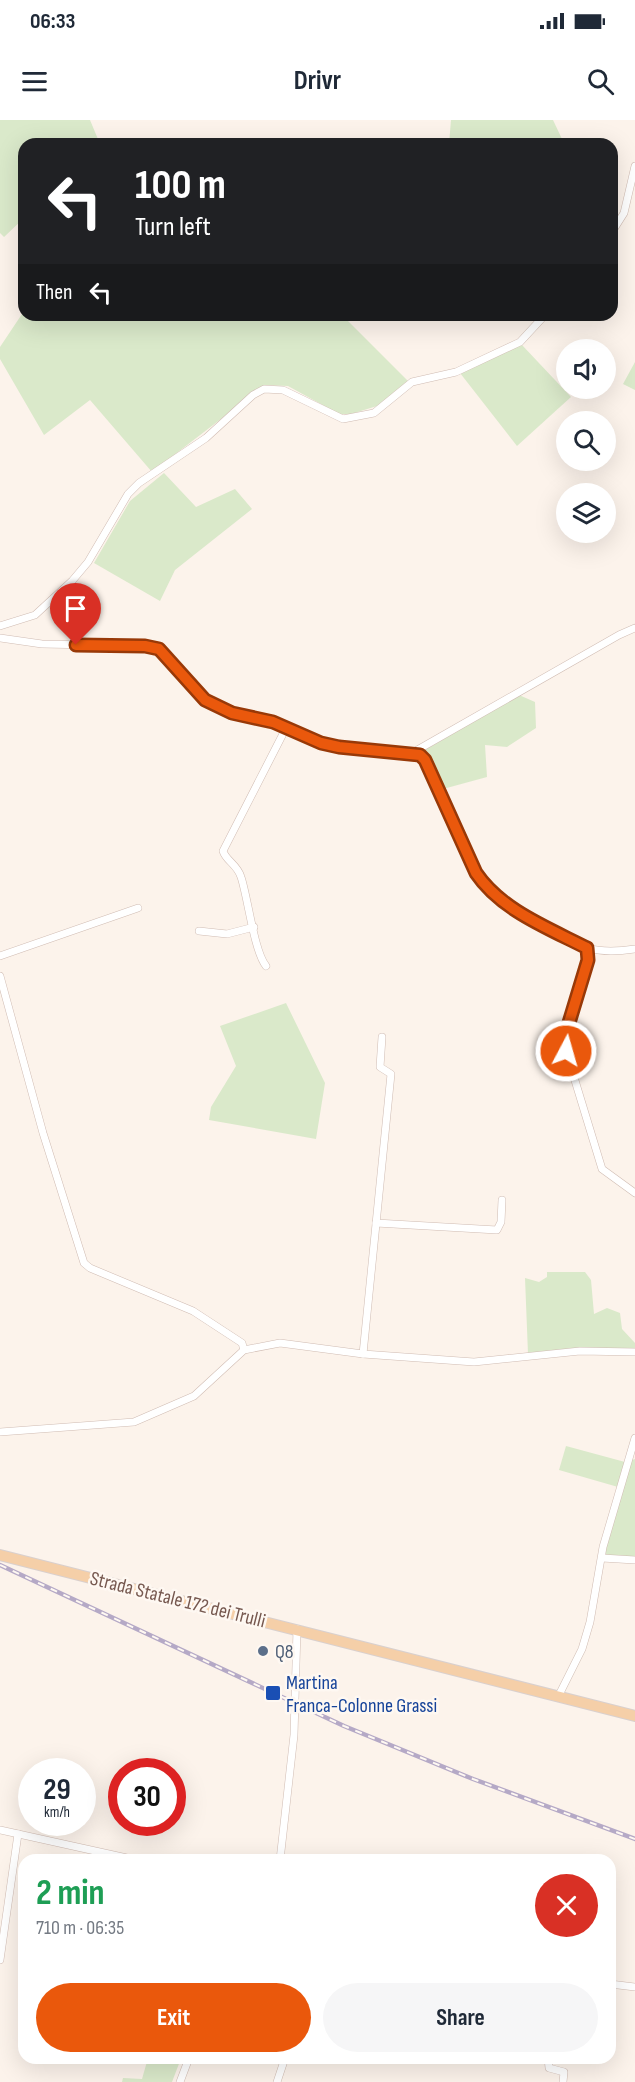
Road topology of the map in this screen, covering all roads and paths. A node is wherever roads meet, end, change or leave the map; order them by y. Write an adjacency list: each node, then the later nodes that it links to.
1 (635, 166): 2 (street)
2 (618, 222)
3 (539, 321): 4 (street)
4 (0, 626)
5 (635, 628): 8 (street)
6 (0, 638): 7 (street)
7 (285, 728): 8 (street); 10 (street)
8 (412, 753): 12 (street)
9 (138, 908): 14 (street)
10 (254, 927): 11 (street); 15 (street)
11 (199, 931)
12 (587, 948): 13 (street); 18 (street)
13 (635, 949)
14 (0, 956)
15 (266, 966)
16 (0, 976): 21 (street)
17 (382, 1038): 20 (street)
18 (635, 1193)
19 (502, 1200): 20 (street)
20 (376, 1223): 23 (street)
21 (244, 1350): 23 (street); 24 (street)
22 (635, 1352): 23 (street)
23 (363, 1354)
24 (0, 1432)
25 (635, 1438): 27 (street)
26 (0, 1554): 29 (main road, Strada Statale 172 dei Trulli)
27 (602, 1558): 28 (street); 30 (street)
28 (635, 1560)
29 (297, 1629): 30 (main road, Strada Statale 172 dei Trulli); 36 (street)
30 (558, 1697): 31 (main road, Strada Statale 172 dei Trulli)
31 (635, 1716)
32 (0, 1830): 33 (street)
33 (18, 1834): 37 (street)
34 (27, 1836): 35 (street)
35 (109, 1854)
36 (281, 1854)
37 (0, 1960)
38 (616, 1985): 39 (street)
39 (635, 1987)
40 (187, 2064): 43 (street)
41 (283, 2064): 44 (street)
42 (549, 2064): 45 (street)
43 (180, 2082)
44 (277, 2082)
45 (563, 2082)

